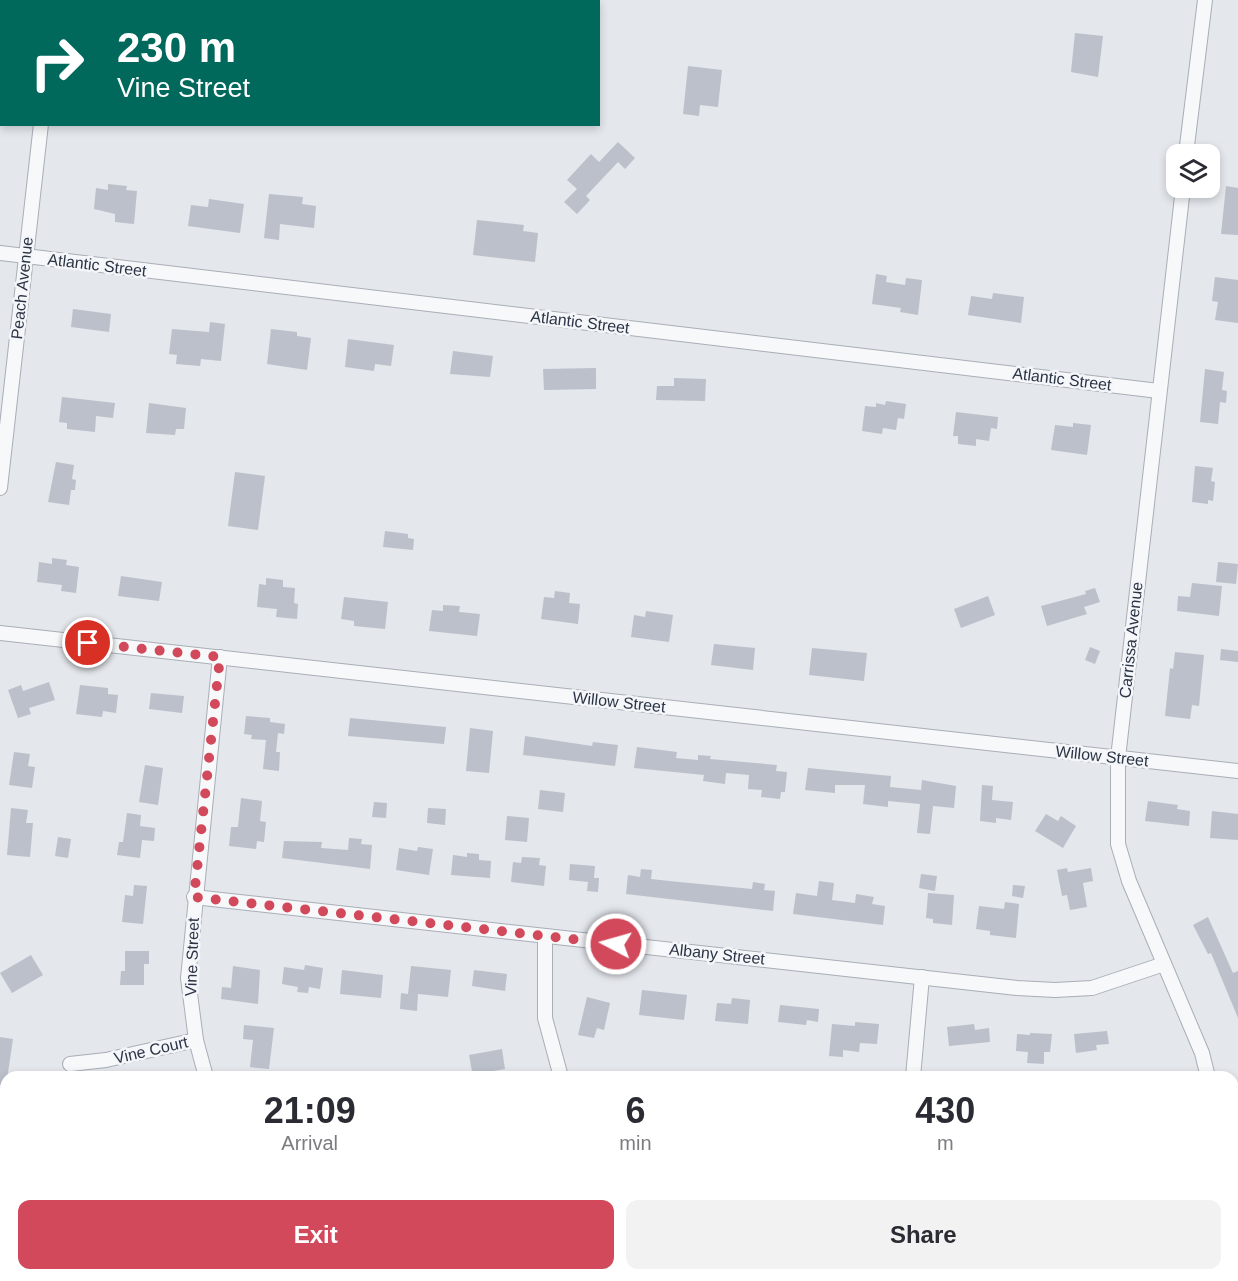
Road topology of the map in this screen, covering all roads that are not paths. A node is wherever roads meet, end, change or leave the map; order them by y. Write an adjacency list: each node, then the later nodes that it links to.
1 (1205, 0): 3 (street)
2 (41, 126): 6 (street, Peach Avenue)
3 (1187, 144)
4 (1182, 198): 7 (street, Carrissa Avenue)
5 (0, 253): 6 (street, Atlantic Street)
6 (24, 256): 7 (street, Atlantic Street); 8 (street, Peach Avenue)
7 (1159, 391): 11 (street, Carrissa Avenue)
8 (0, 488)
9 (0, 633): 10 (street, Willow Street)
10 (220, 657): 11 (street, Willow Street); 13 (street, Vine Street)
11 (1118, 758): 12 (street, Willow Street); 15 (street, Carrissa Avenue)
12 (1238, 771)
13 (194, 897): 14 (street, Albany Street); 17 (street, Vine Street)
14 (545, 936): 16 (street, Albany Street); 20 (street)
15 (1164, 964): 16 (street, Albany Street); 22 (street, Carrissa Avenue)
16 (922, 977): 21 (street)
17 (196, 1040): 18 (street, Vine Court); 19 (street, Vine Street)
18 (70, 1064)
19 (204, 1071)
20 (559, 1071)
21 (914, 1071)
22 (1207, 1071)

